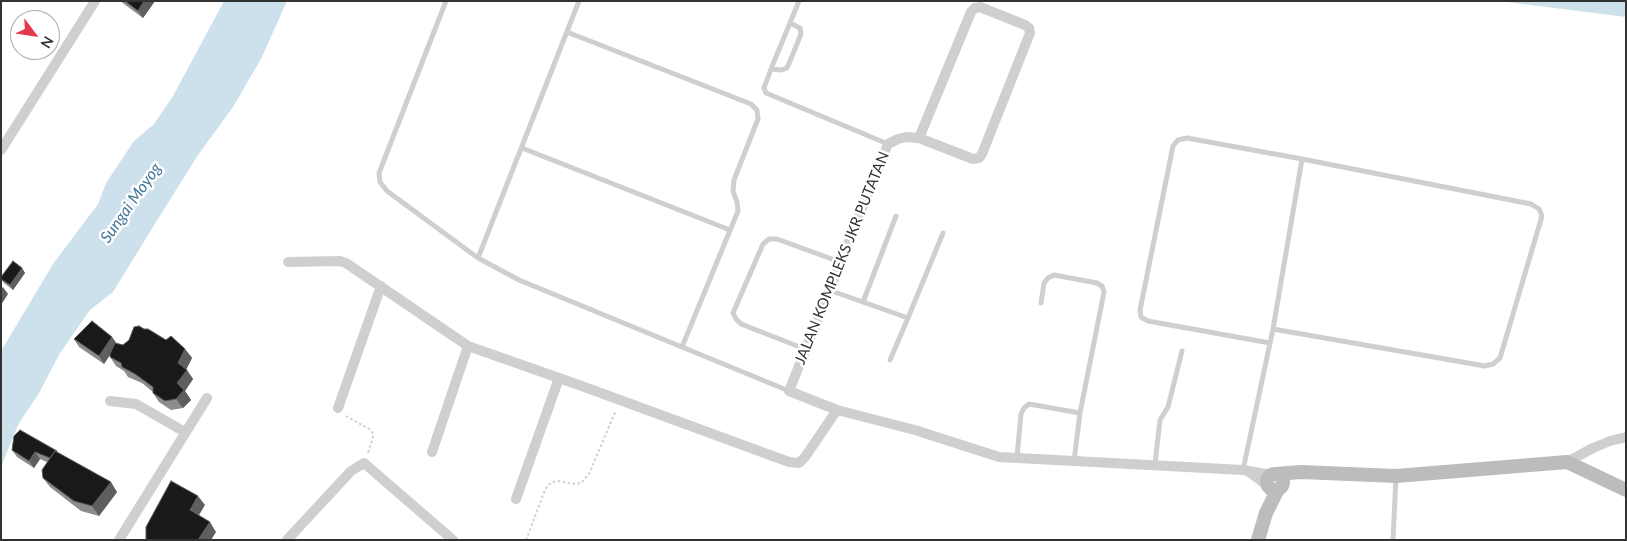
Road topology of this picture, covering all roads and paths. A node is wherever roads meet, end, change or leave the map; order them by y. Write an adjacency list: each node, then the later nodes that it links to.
1 (95, 1): 11 (street)
2 (446, 1): 16 (lane)
3 (579, 1): 6 (lane)
4 (799, 1): 5 (lane)
5 (790, 23): 7 (lane); 7 (lane)
6 (567, 32): 10 (lane); 14 (lane)
7 (770, 69): 9 (lane)
8 (919, 138): 8 (street); 9 (street, JALAN KOMPLEKS JKR PUTATAN)
9 (888, 144): 18 (street, JALAN KOMPLEKS JKR PUTATAN)
10 (522, 148): 14 (lane); 16 (lane)
11 (1, 150)
12 (1302, 159): 24 (lane); 24 (lane); 25 (lane)
13 (896, 216): 21 (lane)
14 (730, 230): 27 (lane)
15 (943, 233): 23 (lane)
16 (478, 258): 27 (lane)
17 (288, 262): 19 (street)
18 (840, 262): 20 (street, JALAN KOMPLEKS JKR PUTATAN); 28 (lane)
19 (381, 286): 26 (street); 36 (street)
20 (829, 290): 21 (lane); 28 (street, JALAN KOMPLEKS JKR PUTATAN)
21 (863, 302): 23 (lane)
22 (1040, 303): 38 (lane)
23 (908, 318): 30 (lane)
24 (1273, 329): 25 (lane)
25 (1270, 343): 47 (lane)
26 (468, 346): 31 (street); 41 (street)
27 (682, 347): 32 (lane)
28 (805, 349): 32 (street, JALAN KOMPLEKS JKR PUTATAN)
29 (1182, 351): 46 (lane)
30 (890, 360)
31 (559, 378): 34 (street); 51 (street)
32 (789, 391): 37 (street)
33 (207, 398): 39 (street)
34 (620, 400): 37 (street); 55 (path)
35 (110, 401): 39 (street)
36 (338, 408): 45 (path)
37 (837, 410): 42 (street)
38 (1080, 413): 42 (lane); 43 (lane)
39 (185, 432): 52 (street)
40 (1626, 437): 44 (street)
41 (432, 452)
42 (1017, 457): 43 (street)
43 (1074, 461): 46 (street)
44 (1568, 462): 48 (street); 50 (street)
45 (364, 463): 53 (street); 54 (street)
46 (1155, 464): 47 (street)
47 (1243, 470): 49 (street)
48 (1396, 476): 49 (street); 57 (lane)
49 (1274, 482): 56 (street)
50 (1626, 490)
51 (516, 499)
52 (119, 540)
53 (287, 540)
54 (453, 540)
55 (526, 540)
56 (1258, 540)
57 (1393, 540)

